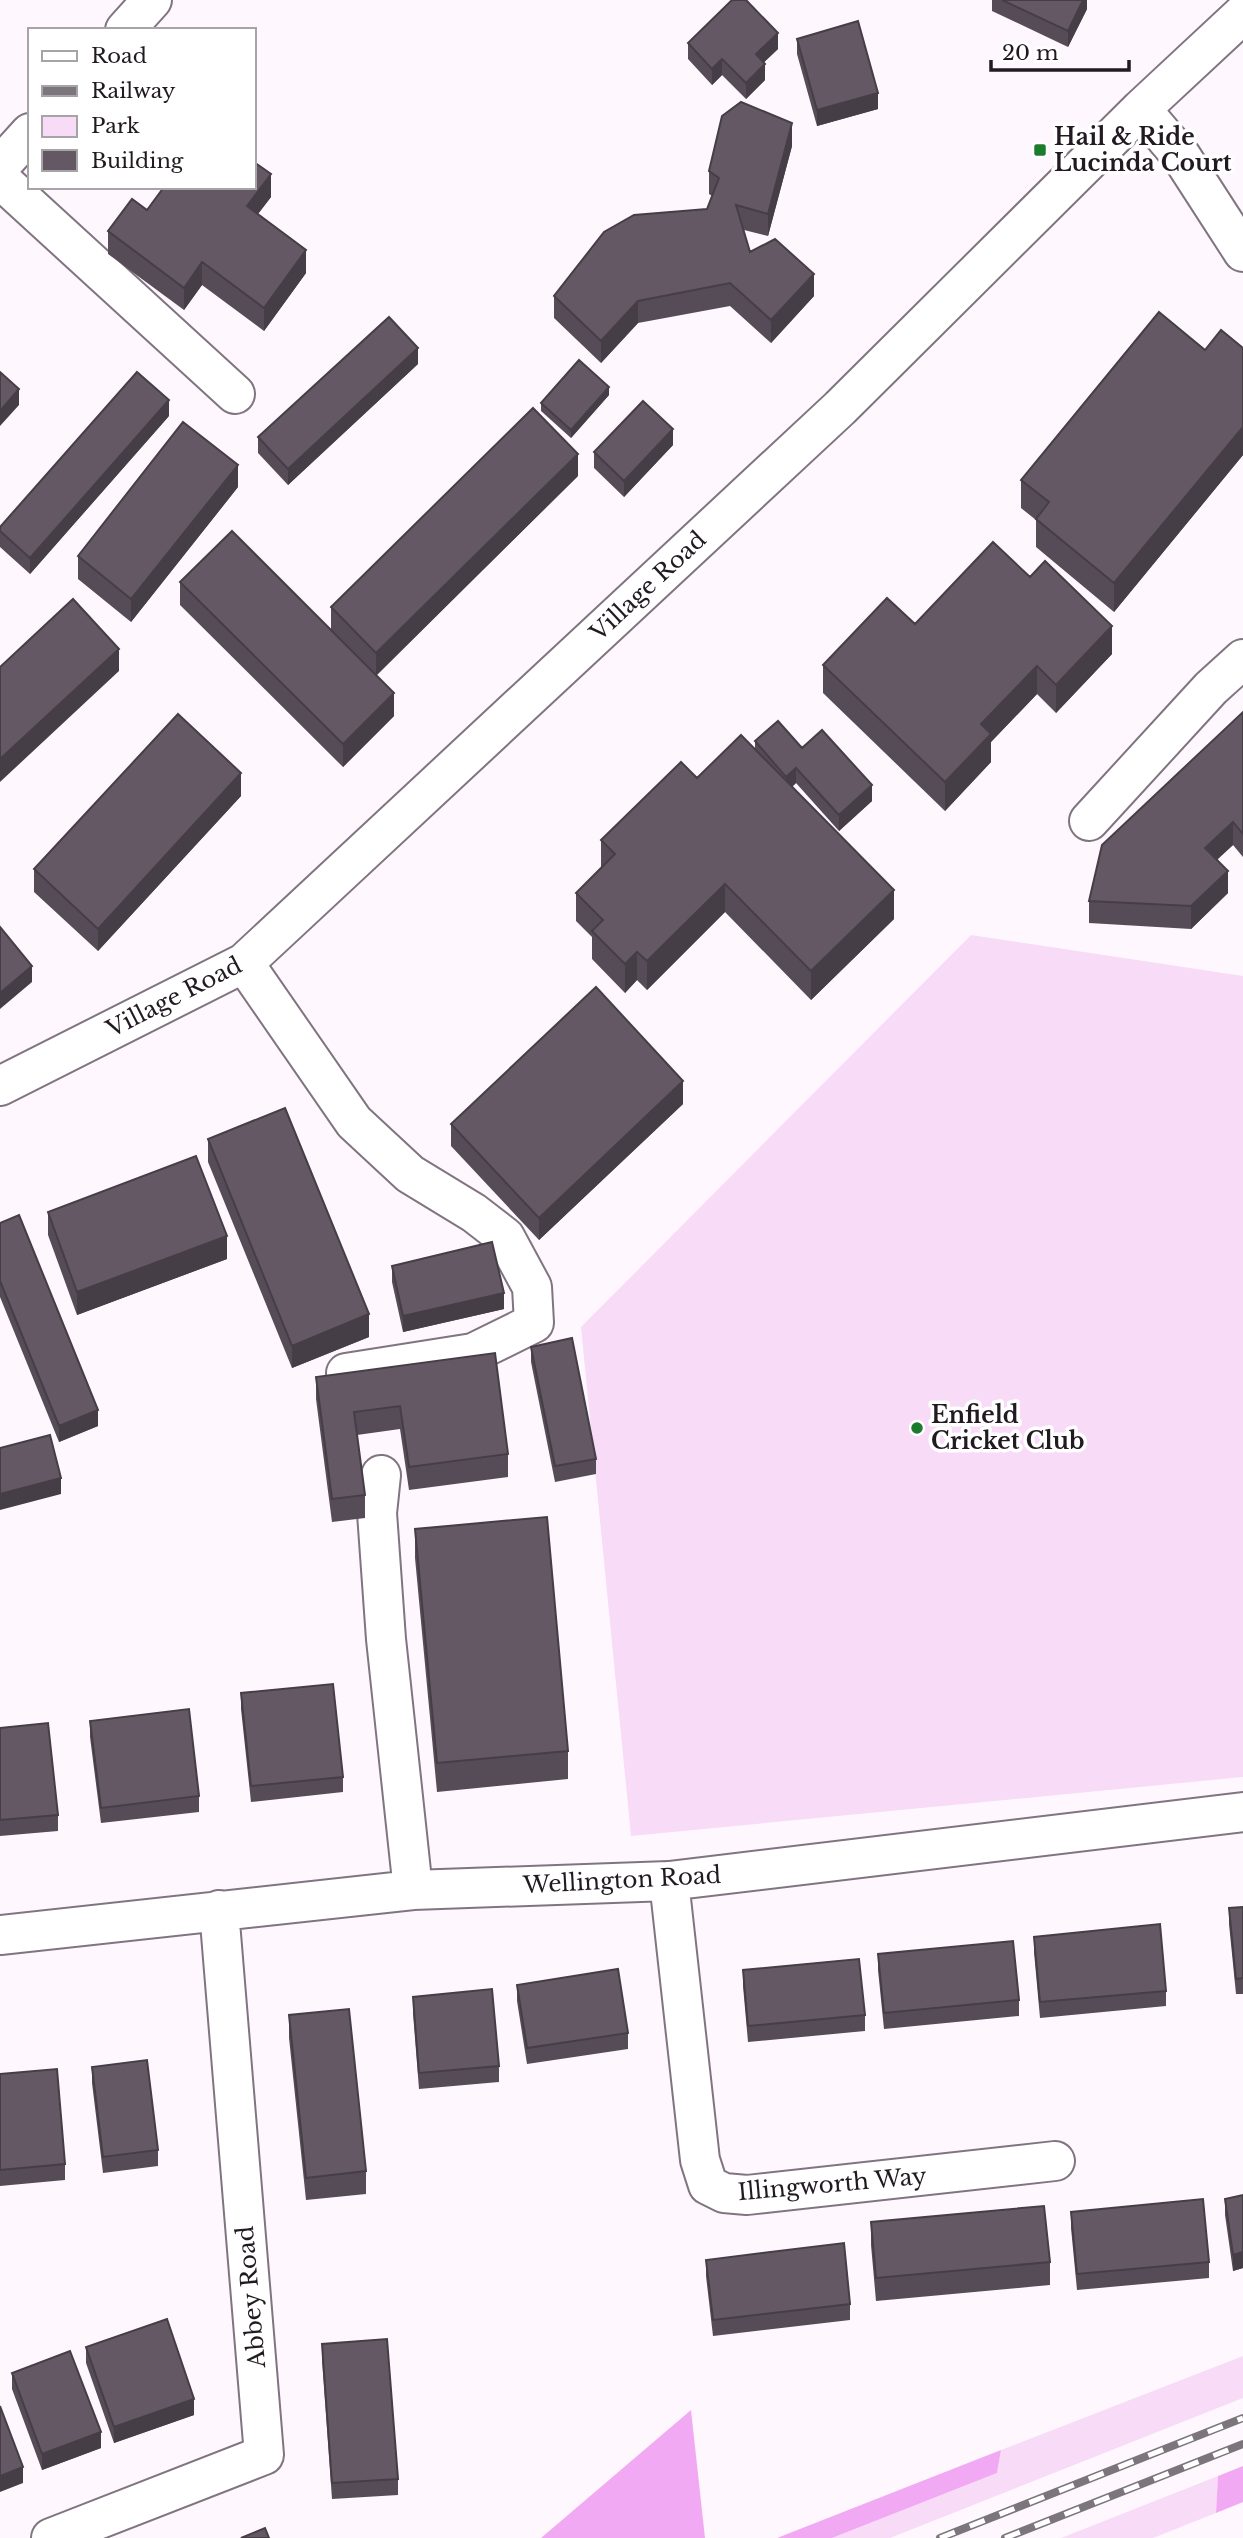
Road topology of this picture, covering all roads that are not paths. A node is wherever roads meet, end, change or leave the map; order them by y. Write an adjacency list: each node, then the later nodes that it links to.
1 (152, 0): 3 (street)
2 (1243, 14): 4 (street, Village Road)
3 (127, 28)
4 (1141, 109): 8 (street); 12 (street, Village Road)
5 (28, 135): 6 (street)
6 (0, 166)
7 (0, 179): 9 (street)
8 (1243, 252)
9 (235, 394)
10 (1243, 659): 11 (street)
11 (1088, 821)
12 (244, 963): 13 (street, Village Road); 14 (street)
13 (0, 1086)
14 (346, 1373)
15 (381, 1475): 18 (street)
16 (1243, 1812): 17 (street, Wellington Road)
17 (669, 1881): 18 (street, Wellington Road); 21 (street, Illingworth Way)
18 (413, 1890): 19 (street, Wellington Road)
19 (219, 1910): 20 (street, Wellington Road); 22 (street, Abbey Road)
20 (0, 1935)
21 (1055, 2161)
22 (51, 2538)

